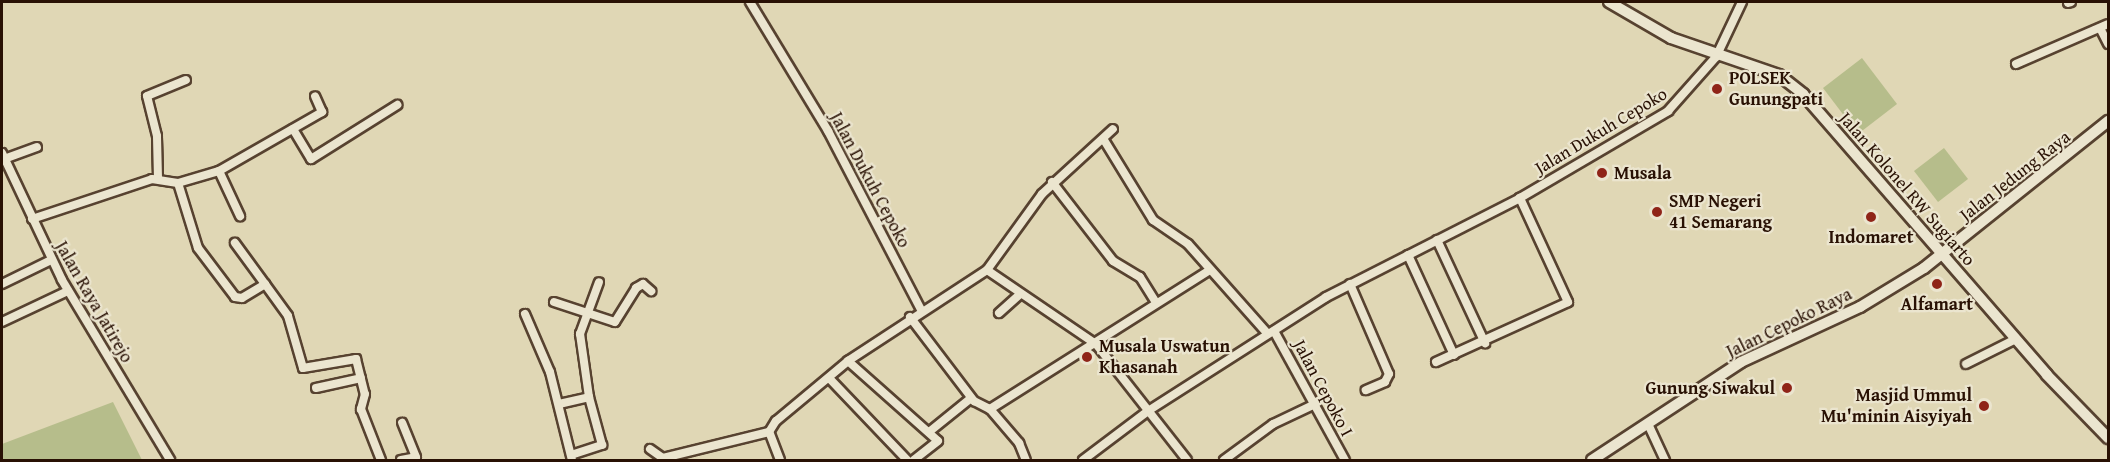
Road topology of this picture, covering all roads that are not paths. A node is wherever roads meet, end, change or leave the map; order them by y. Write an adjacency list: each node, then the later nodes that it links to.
1 (750, 2): 41 (street, Jalan Dukuh Cepoko)
2 (1609, 2): 7 (main road, Jalan Kolonel RW Sugiarto)
3 (1742, 2): 7 (street, Jalan Dukuh Cepoko)
4 (2109, 24): 5 (street)
5 (2100, 28): 6 (street); 8 (street)
6 (2109, 44)
7 (1716, 57): 22 (street, Jalan Dukuh Cepoko); 28 (main road, Jalan Kolonel RW Sugiarto)
8 (2016, 64)
9 (186, 80): 19 (street)
10 (315, 96): 13 (street)
11 (397, 105): 13 (street)
12 (2109, 121): 28 (main road, Jalan Jedung Raya)
13 (293, 129): 18 (street)
14 (1113, 129): 15 (street)
15 (1104, 140): 20 (street); 31 (street)
16 (37, 147): 17 (street)
17 (3, 161): 24 (street, Jalan Raya Jatirejo)
18 (219, 171): 21 (street); 23 (street)
19 (158, 178): 21 (street); 24 (street)
20 (1052, 182): 30 (street); 39 (street)
21 (178, 183): 34 (street)
22 (1520, 198): 25 (street, Jalan Dukuh Cepoko); 49 (street)
23 (240, 216)
24 (32, 219): 29 (street, Jalan Raya Jatirejo)
25 (1437, 240): 27 (street, Jalan Dukuh Cepoko); 49 (street)
26 (235, 243): 34 (street)
27 (1408, 255): 35 (street, Jalan Dukuh Cepoko); 51 (street)
28 (1941, 256): 48 (main road, Jalan Kolonel RW Sugiarto); 66 (main road, Jalan Cepoko Raya)
29 (51, 260): 33 (street); 36 (street, Jalan Raya Jatirejo)
30 (987, 270): 38 (street); 41 (street)
31 (1208, 272): 39 (street); 47 (street)
32 (599, 282): 44 (street)
33 (2, 284)
34 (265, 284): 55 (street)
35 (1350, 284): 47 (street, Jalan Dukuh Cepoko); 58 (street)
36 (68, 291): 46 (street); 72 (street, Jalan Raya Jatirejo)
37 (651, 291): 44 (street)
38 (1019, 295): 42 (street); 50 (street)
39 (1155, 301): 50 (street)
40 (554, 302): 44 (street)
41 (921, 310): 45 (street)
42 (999, 313)
43 (525, 314): 61 (street)
44 (584, 314): 59 (street)
45 (910, 317): 52 (street); 60 (street)
46 (2, 322)
47 (1271, 332): 62 (street, Jalan Cepoko I); 64 (street, Jalan Dukuh Cepoko)
48 (2016, 339): 54 (street); 69 (main road, Jalan Kolonel RW Sugiarto)
49 (1485, 343): 51 (street)
50 (1096, 344): 63 (street); 64 (street)
51 (1454, 355): 53 (street)
52 (848, 361): 56 (street); 68 (street)
53 (1436, 362)
54 (1966, 364)
55 (361, 378): 57 (street); 73 (street)
56 (829, 378): 67 (street); 76 (street)
57 (316, 388)
58 (1366, 390)
59 (589, 397): 61 (street); 71 (street)
60 (971, 398): 63 (street); 68 (street)
61 (559, 404): 71 (street)
62 (1315, 404): 81 (street); 82 (street, Jalan Cepoko I)
63 (990, 409): 78 (street)
64 (1148, 411): 79 (street, Jalan Dukuh Cepoko); 80 (street)
65 (402, 423): 74 (street)
66 (1649, 426): 83 (main road, Jalan Cepoko Raya); 84 (street)
67 (769, 432): 70 (street); 75 (street)
68 (929, 432): 77 (street)
69 (2109, 438)
70 (650, 449)
71 (572, 458)
72 (170, 460)
73 (381, 460)
74 (401, 460)
75 (780, 460)
76 (907, 460)
77 (914, 460)
78 (1026, 460)
79 (1083, 460)
80 (1187, 460)
81 (1224, 460)
82 (1345, 460)
83 (1593, 460)
84 (1665, 460)

